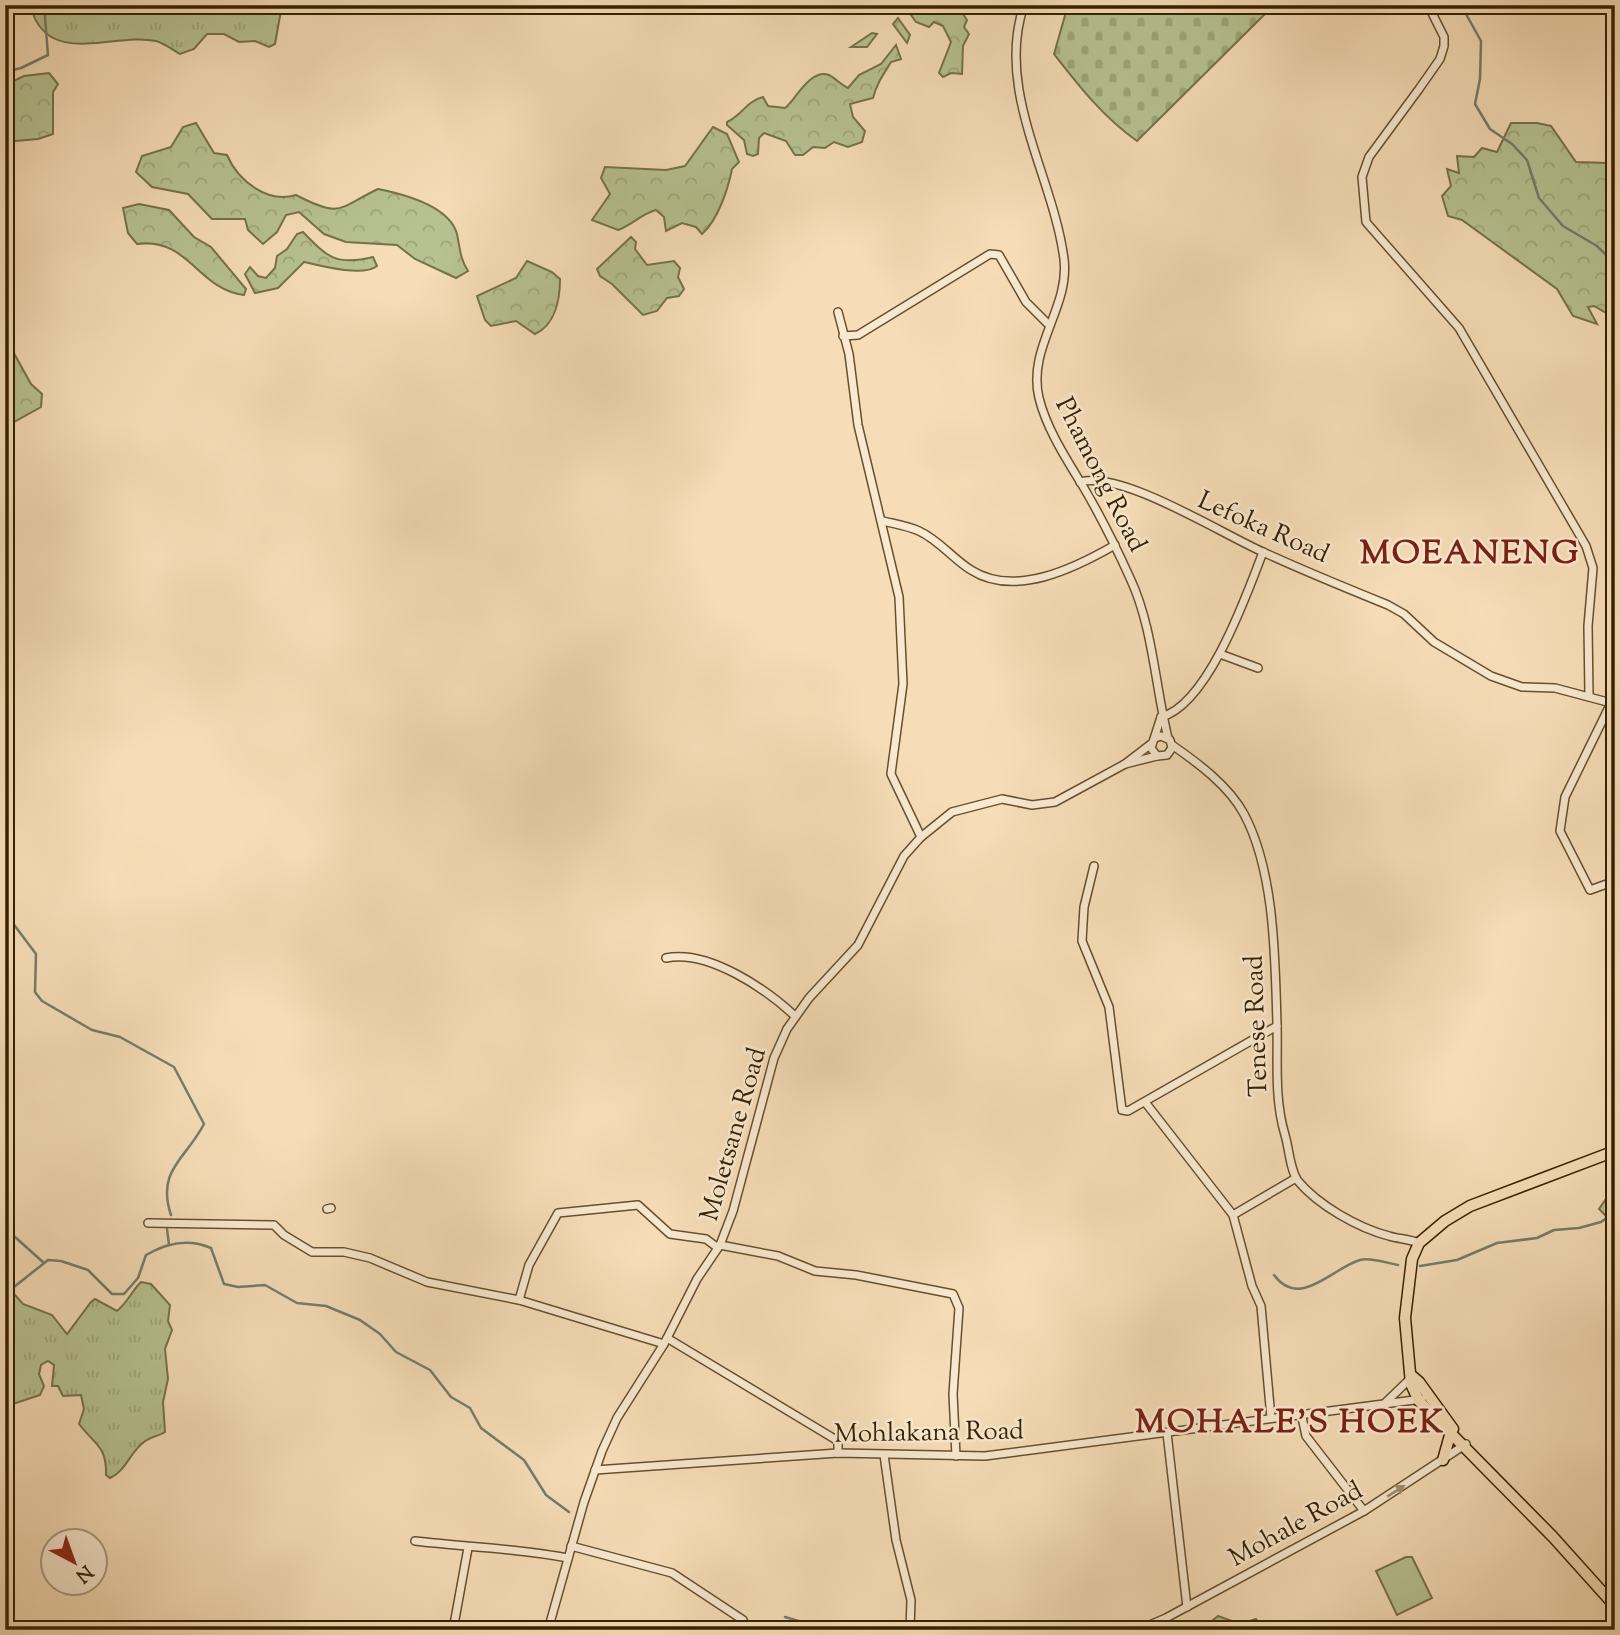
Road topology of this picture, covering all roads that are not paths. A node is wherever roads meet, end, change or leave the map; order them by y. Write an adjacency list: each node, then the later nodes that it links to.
1 (1024, 5): 4 (street, Phamong Road)
2 (1428, 5): 12 (street)
3 (838, 312): 5 (street)
4 (1049, 325): 5 (street); 6 (street, Phamong Road)
5 (843, 336): 7 (street)
6 (1080, 482): 8 (street, Phamong Road); 9 (street, Lefoka Road)
7 (883, 521): 8 (street); 21 (street)
8 (1115, 545): 14 (street, Phamong Road)
9 (1264, 552): 10 (street); 12 (street, Lefoka Road)
10 (1220, 654): 11 (street); 14 (street)
11 (1258, 668)
12 (1589, 695): 13 (street, Lefoka Road)
13 (1613, 703): 23 (street)
14 (1161, 717): 15 (street, Phamong Road); 16 (street, Phamong Road)
15 (1153, 741): 16 (street); 18 (street); 20 (street, Moletsane Road)
16 (1170, 741): 17 (street); 19 (street, Tenese Road)
17 (1167, 755): 18 (street, Moletsane Road); 19 (street, Tenese Road)
18 (1157, 756): 20 (street, Moletsane Road)
19 (1186, 757): 26 (street, Tenese Road)
20 (1125, 764): 21 (street, Moletsane Road)
21 (921, 837): 25 (street, Moletsane Road)
22 (1094, 866): 27 (street)
23 (1615, 881)
24 (666, 958): 25 (street)
25 (795, 1016): 33 (street, Moletsane Road)
26 (1277, 1026): 27 (street); 29 (street, Tenese Road)
27 (1145, 1102): 30 (street)
28 (1615, 1151): 32 (main road)
29 (1296, 1178): 30 (street); 32 (street)
30 (1233, 1215): 40 (street)
31 (148, 1223): 34 (street)
32 (1419, 1243): 36 (main road)
33 (719, 1247): 34 (street); 35 (street, Moletsane Road); 46 (street)
34 (519, 1300): 35 (street)
35 (666, 1341): 44 (street); 48 (street, Moletsane Road)
36 (1412, 1376): 37 (main road); 38 (street)
37 (1424, 1398): 38 (street, Mohlakana Road); 42 (main road); 43 (main road)
38 (1386, 1402): 39 (street, Mohlakana Road)
39 (1302, 1417): 40 (street, Mohlakana Road); 49 (street)
40 (1271, 1418): 41 (street, Mohlakana Road)
41 (1167, 1433): 46 (street, Mohlakana Road); 55 (street)
42 (1450, 1435): 43 (main road); 47 (main road)
43 (1465, 1446): 47 (street, Mohale Road); 54 (main road)
44 (838, 1453): 45 (street, Mohlakana Road); 48 (street, Mohlakana Road)
45 (884, 1455): 46 (street, Mohlakana Road); 59 (street)
46 (956, 1456)
47 (1443, 1460): 49 (street, Mohale Road, one-way to 47)
48 (595, 1470): 51 (street, Moletsane Road)
49 (1364, 1511): 55 (street, Mohale Road)
50 (415, 1542): 52 (street)
51 (571, 1546): 53 (street, Moletsane Road); 58 (street)
52 (468, 1548): 53 (street); 56 (street)
53 (568, 1558): 57 (street, Moletsane Road)
54 (1615, 1606)
55 (1187, 1607): 60 (street, Mohale Road)
56 (453, 1630)
57 (548, 1630)
58 (746, 1630)
59 (910, 1630)
60 (1138, 1630)

